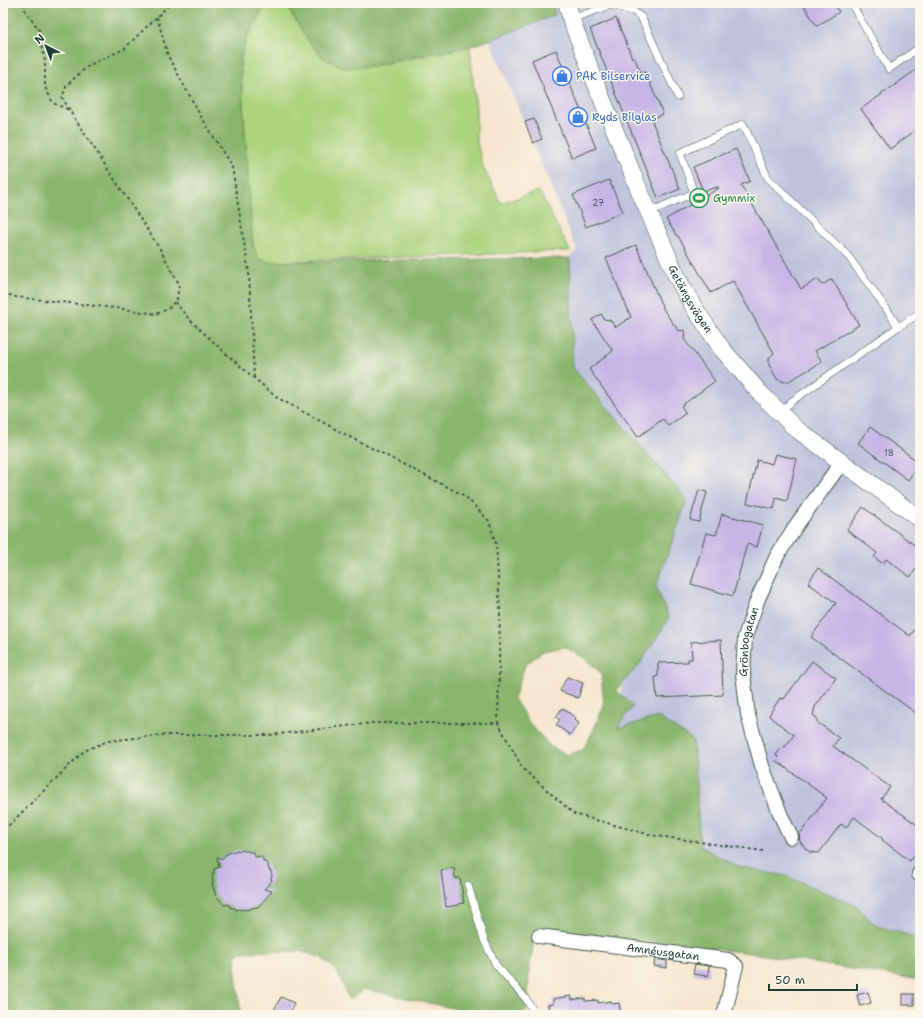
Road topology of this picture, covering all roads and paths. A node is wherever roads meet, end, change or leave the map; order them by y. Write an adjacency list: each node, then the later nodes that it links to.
1 (24, 3): 8 (path)
2 (171, 3): 5 (path)
3 (851, 3): 6 (lane)
4 (569, 11): 7 (lane); 9 (street, Getängsvägen)
5 (157, 16): 8 (path); 14 (path)
6 (920, 47)
7 (678, 97)
8 (69, 110): 11 (path)
9 (649, 212): 13 (lane); 15 (street, Getängsvägen)
10 (3, 293): 11 (path)
11 (175, 302): 14 (path)
12 (920, 313): 13 (lane)
13 (898, 327): 15 (lane)
14 (254, 378): 18 (path)
15 (779, 413): 16 (street, Getängsvägen)
16 (842, 462): 17 (street, Getängsvägen); 20 (street, Grönbogatan)
17 (920, 519)
18 (498, 723): 19 (path); 21 (path)
19 (3, 828)
20 (791, 837)
21 (763, 851)
22 (468, 885): 24 (lane)
23 (539, 936): 25 (street, Amnéusgatan)
24 (536, 1015)
25 (724, 1015)

